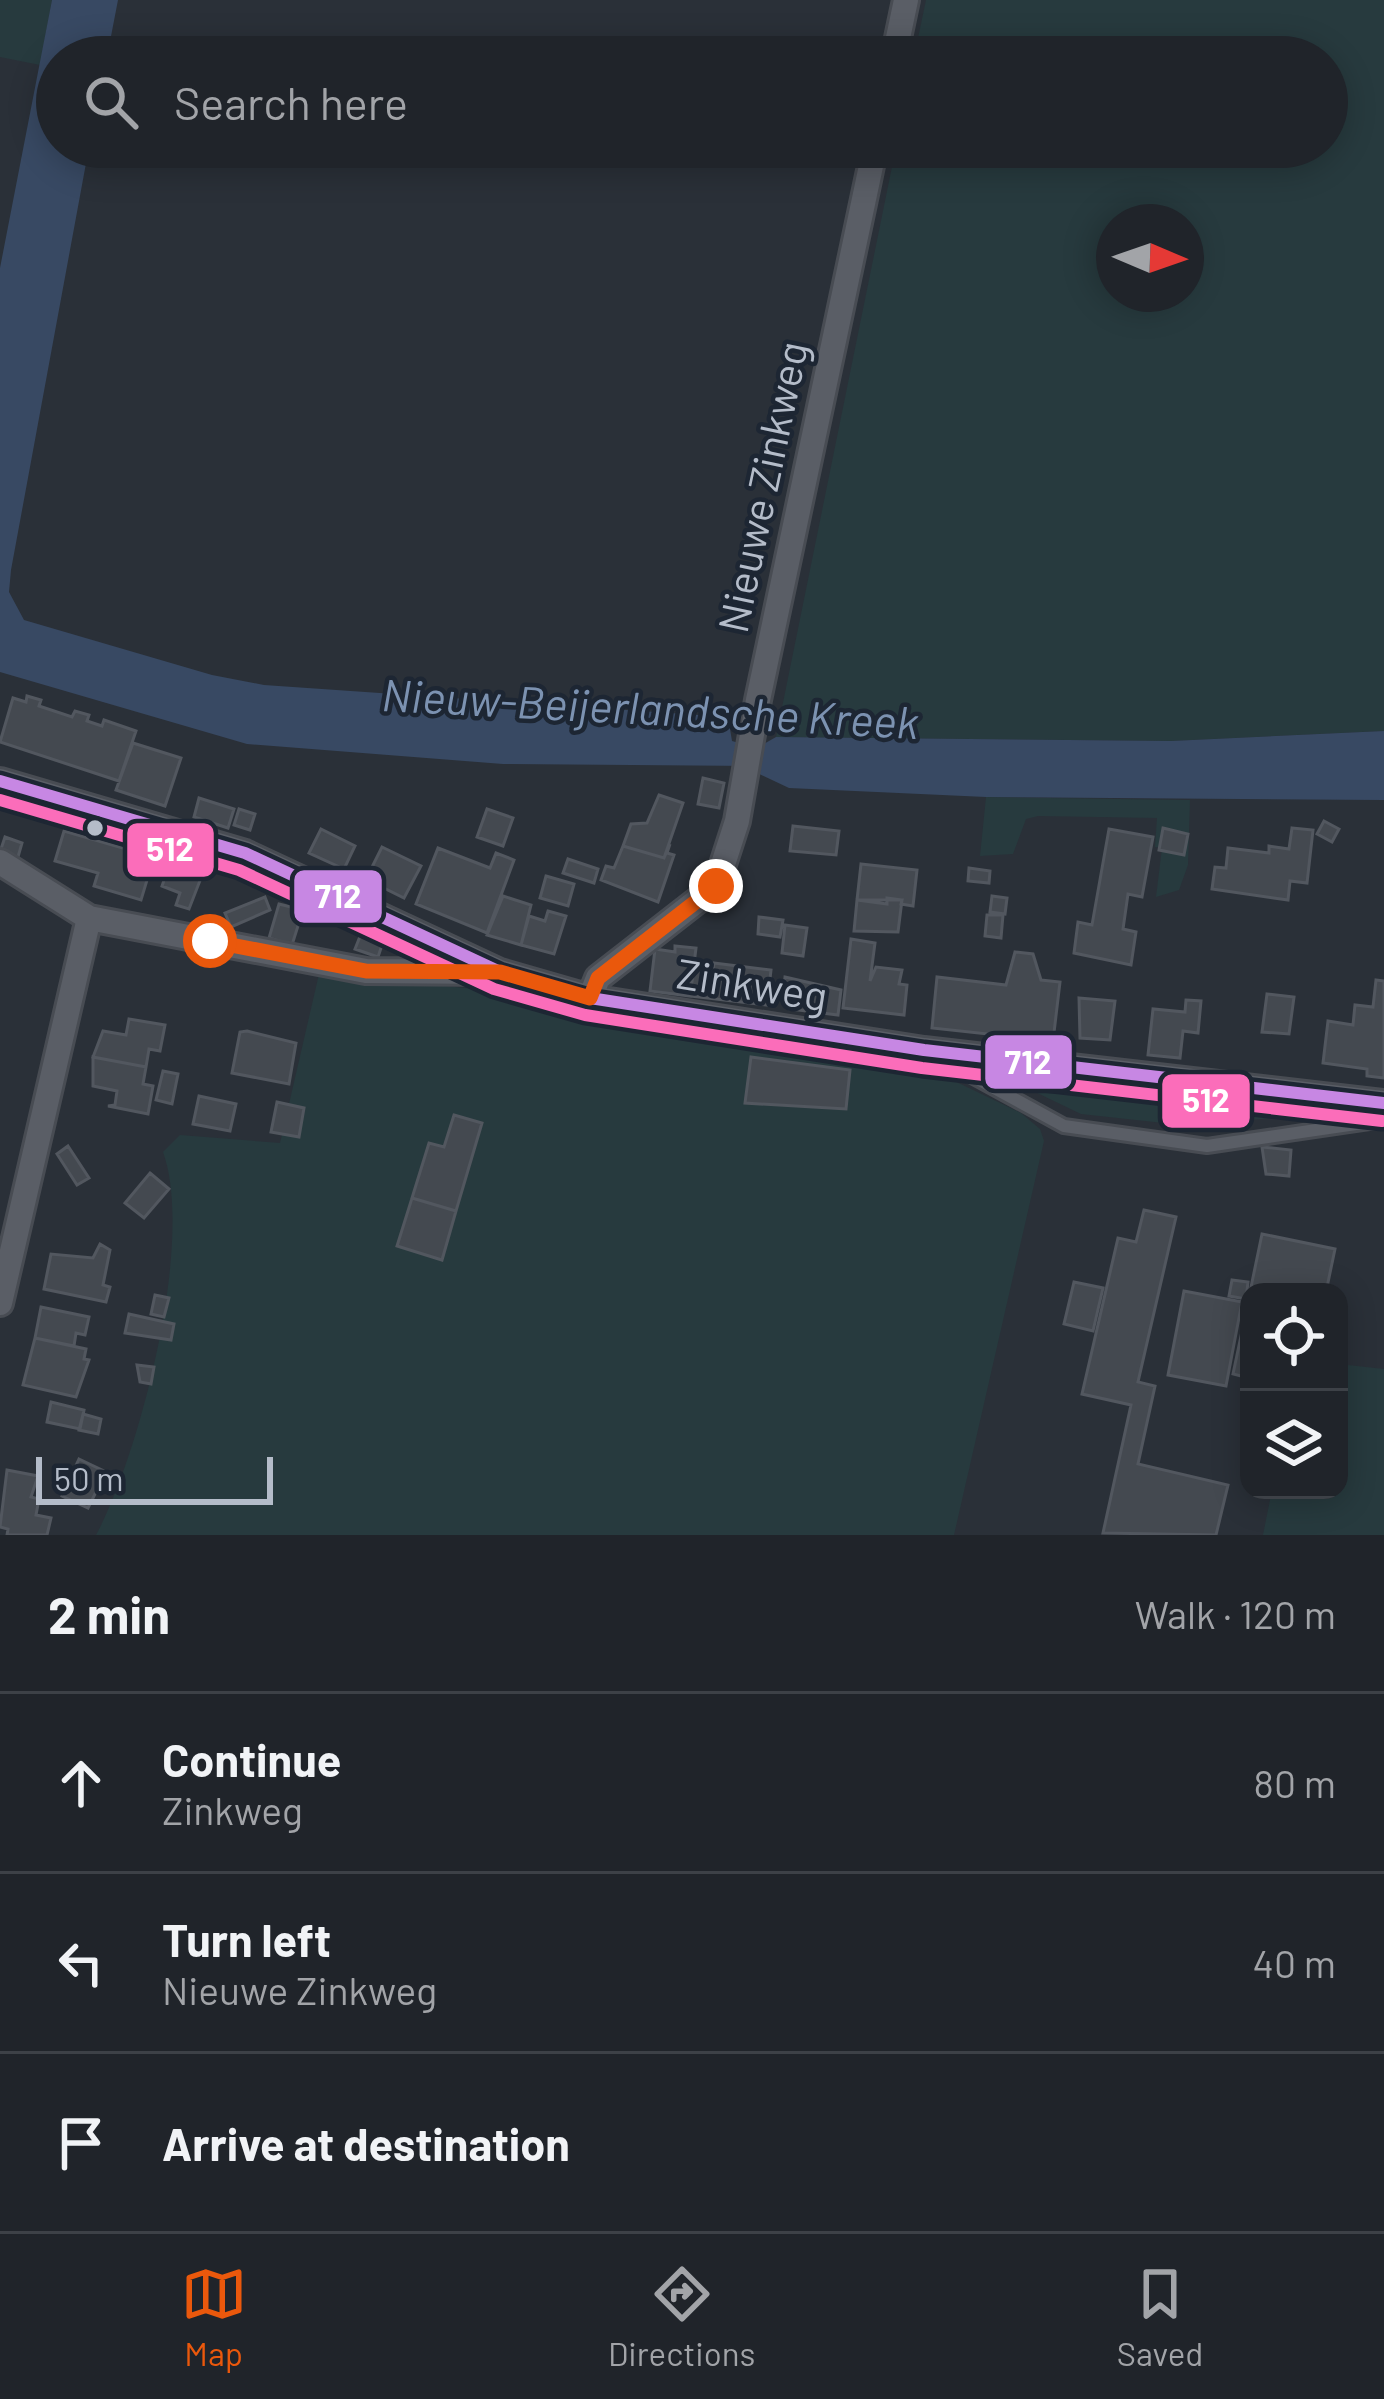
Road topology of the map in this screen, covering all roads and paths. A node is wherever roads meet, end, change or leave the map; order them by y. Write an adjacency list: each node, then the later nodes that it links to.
1 (906, 0): 2 (street)
2 (898, 36)
3 (871, 168): 8 (street, Nieuwe Zinkweg)
4 (0, 781): 7 (street, Zinkweg)
5 (0, 862): 6 (street, Zinkweg)
6 (89, 918): 7 (street, Zinkweg); 12 (street)
7 (500, 972): 8 (street, Zinkweg)
8 (590, 998): 9 (street, Zinkweg)
9 (924, 1050): 10 (street, Zinkweg); 11 (lane, Zinkweg)
10 (1384, 1103)
11 (1384, 1120)
12 (0, 1303)

